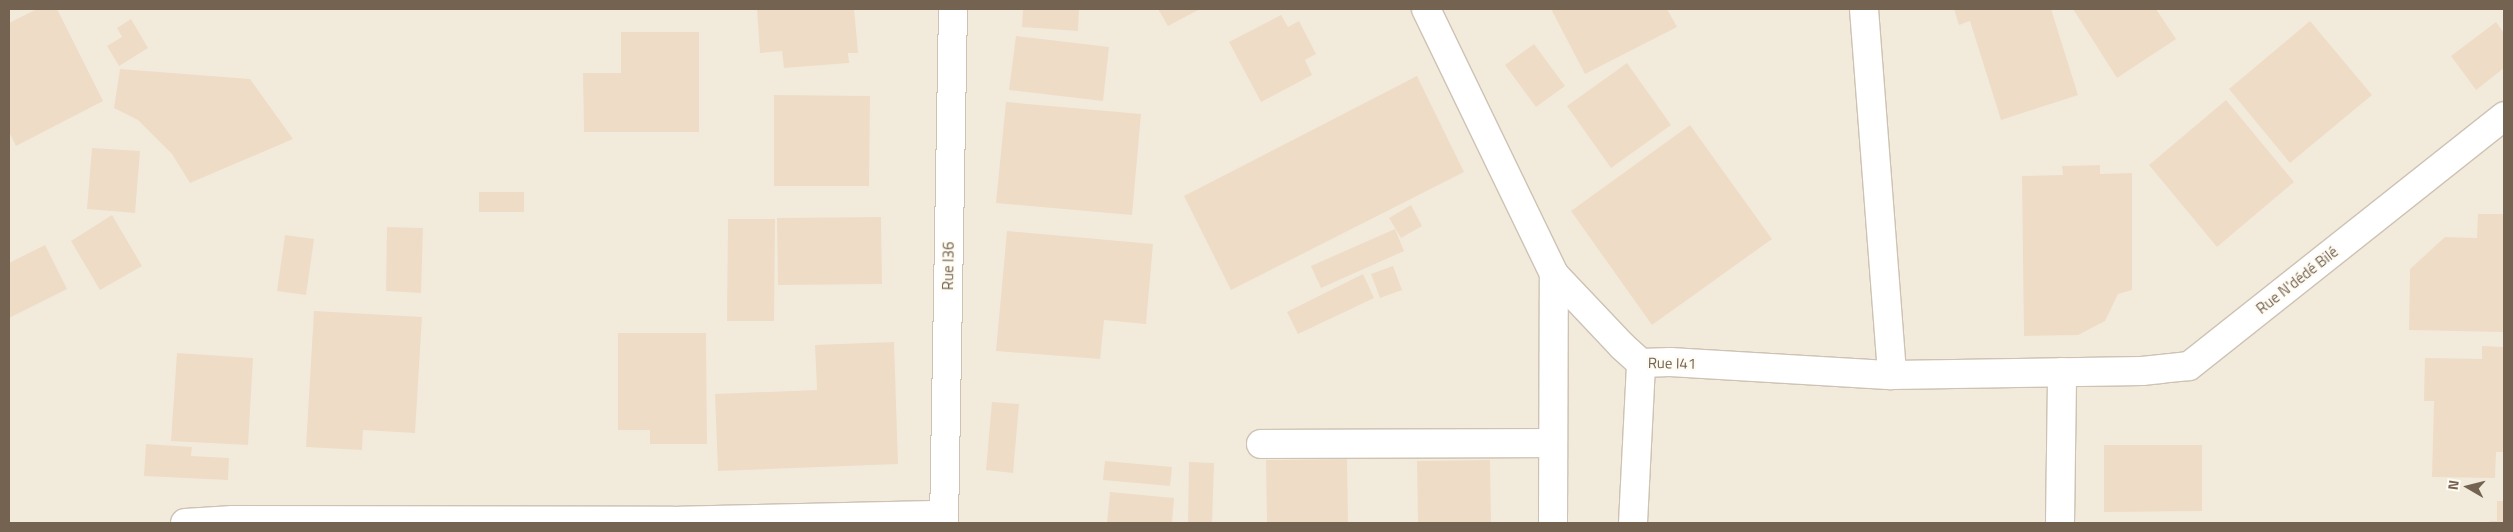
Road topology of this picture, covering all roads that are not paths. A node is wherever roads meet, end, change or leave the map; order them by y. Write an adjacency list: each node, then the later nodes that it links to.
1 (953, 9): 11 (street, Rue I36)
2 (1426, 9): 5 (street, Rue I41)
3 (1864, 9): 8 (street)
4 (2504, 116): 7 (street, Rue N'dédé Bilé)
5 (1554, 274): 6 (street, Rue I41); 9 (street)
6 (1641, 363): 8 (street, Rue I41); 16 (street)
7 (2062, 372): 8 (street, Rue I41); 17 (street)
8 (1892, 375)
9 (1552, 443): 10 (street); 15 (street)
10 (1260, 444)
11 (944, 519): 13 (street)
12 (233, 522): 13 (street); 14 (street)
13 (672, 522)
14 (185, 523)
15 (1553, 523)
16 (1633, 523)
17 (2060, 523)

